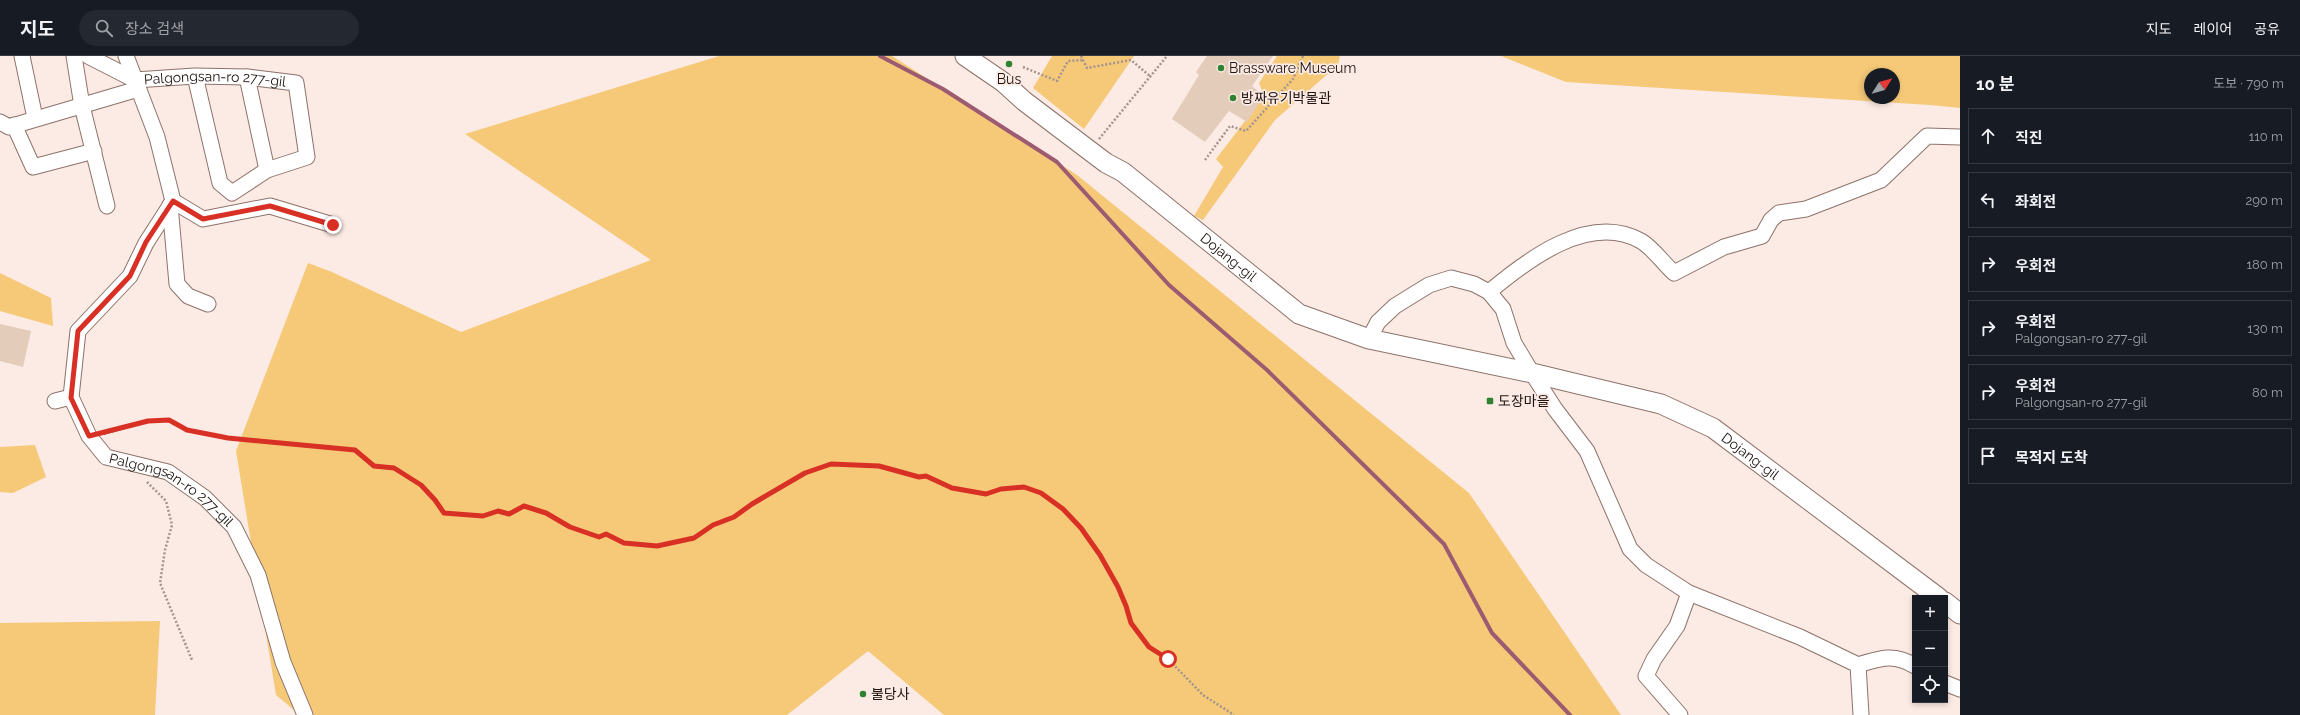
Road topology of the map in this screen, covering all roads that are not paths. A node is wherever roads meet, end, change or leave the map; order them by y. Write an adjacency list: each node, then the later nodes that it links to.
1 (22, 56): 10 (street)
2 (74, 56): 9 (street)
3 (88, 56): 8 (street, Palgongsan-ro 277-gil)
4 (126, 56): 8 (street, Palgongsan-ro 277-gil)
5 (965, 56): 20 (street, Dojang-gil)
6 (195, 76): 7 (street, Palgongsan-ro 277-gil); 8 (street, Palgongsan-ro 277-gil); 14 (street)
7 (247, 77): 14 (street); 14 (street, Palgongsan-ro 277-gil)
8 (136, 84): 9 (street); 15 (street, Palgongsan-ro 277-gil)
9 (82, 106): 10 (street); 13 (street)
10 (35, 118): 11 (street)
11 (8, 125): 13 (street)
12 (1960, 136): 18 (street)
13 (94, 151): 16 (street)
14 (267, 170)
15 (171, 203): 17 (street); 19 (street, Palgongsan-ro 277-gil); 22 (street)
16 (107, 206)
17 (333, 225)
18 (1489, 292): 20 (street); 21 (street)
19 (208, 304)
20 (1369, 340): 21 (street, Dojang-gil)
21 (1532, 373): 24 (street); 25 (street, Dojang-gil)
22 (71, 398): 23 (street); 32 (street, Palgongsan-ro 277-gil)
23 (56, 401)
24 (1688, 593): 29 (street); 33 (street)
25 (1935, 595)
26 (1948, 604): 27 (street)
27 (1960, 614)
28 (1912, 664): 29 (street)
29 (1858, 665): 34 (street)
30 (1948, 684): 31 (street)
31 (1960, 689)
32 (305, 715)
33 (1680, 715)
34 (1861, 715)

